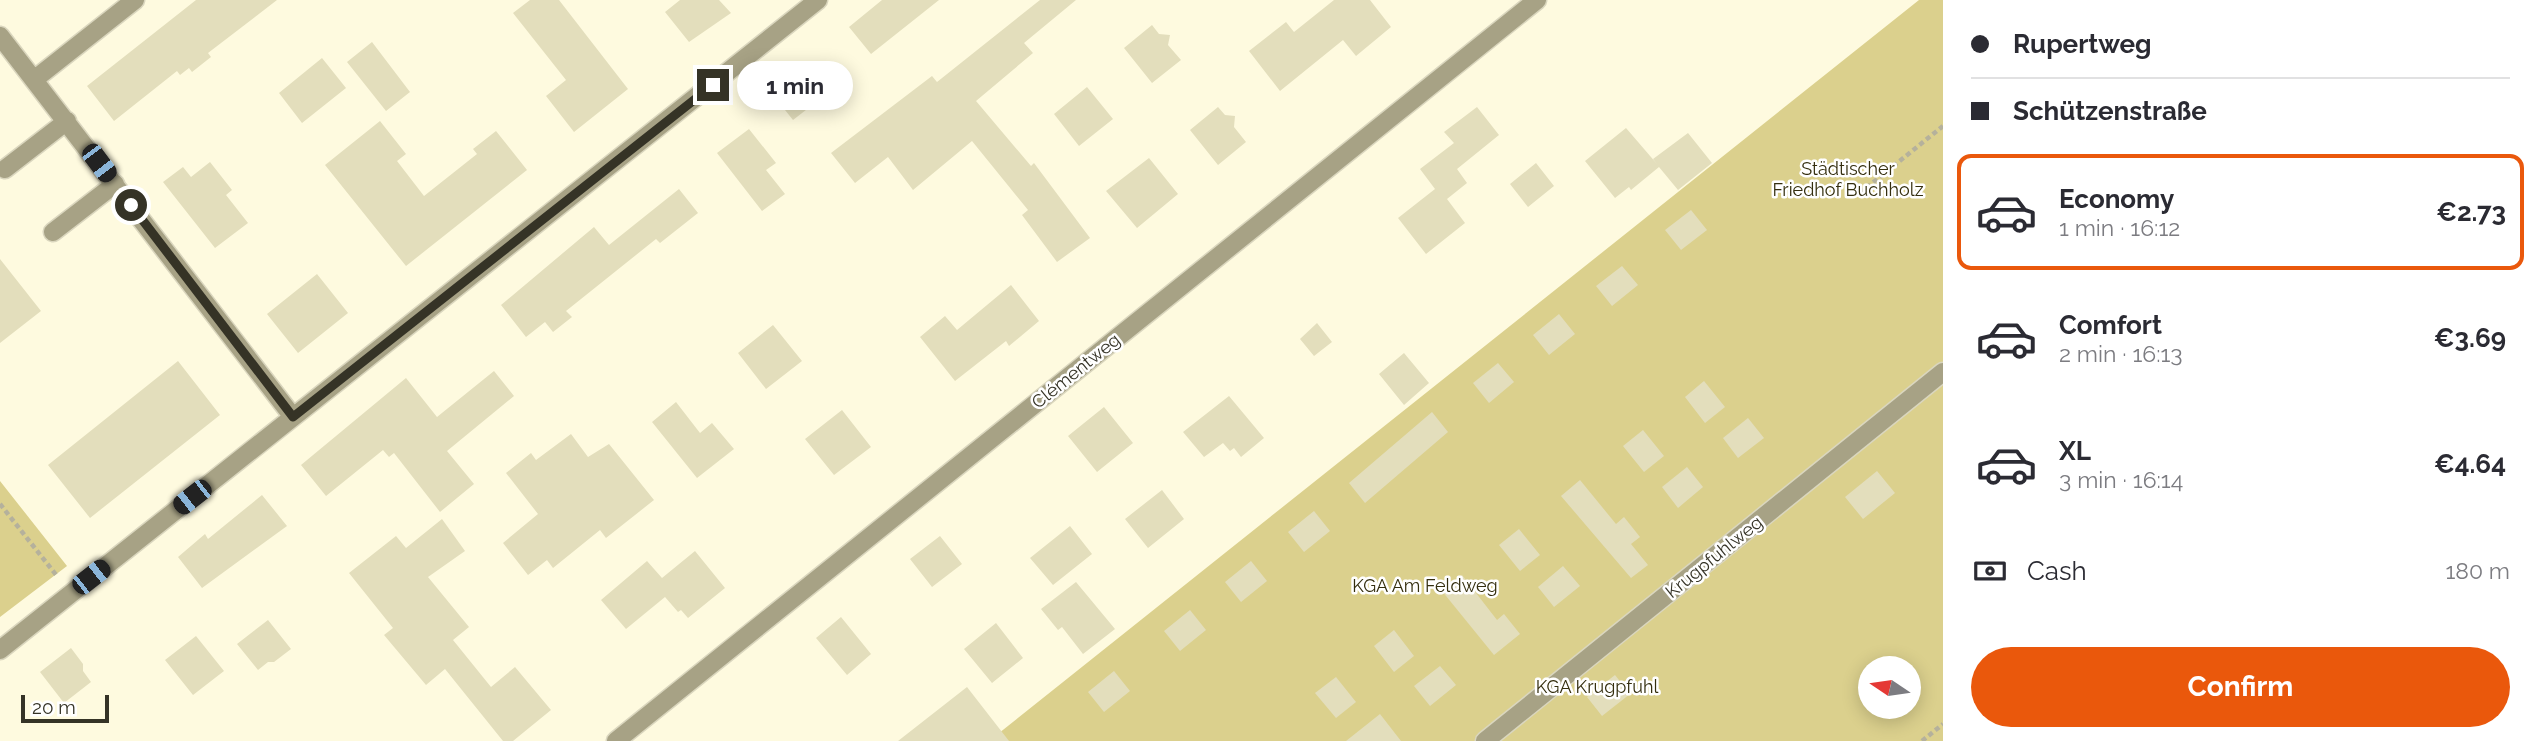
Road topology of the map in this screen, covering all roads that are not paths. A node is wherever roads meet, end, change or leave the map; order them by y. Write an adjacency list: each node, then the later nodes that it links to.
1 (135, 0): 5 (street)
2 (818, 0): 11 (street)
3 (1536, 0): 13 (street, Clémentweg)
4 (0, 36): 5 (street)
5 (35, 79): 6 (street)
6 (67, 121): 7 (street); 8 (street)
7 (5, 169)
8 (115, 184): 9 (street); 11 (street)
9 (53, 232)
10 (1943, 373): 14 (street, Krugpfuhlweg)
11 (293, 417): 12 (street)
12 (0, 650)
13 (616, 741)
14 (1485, 741)

